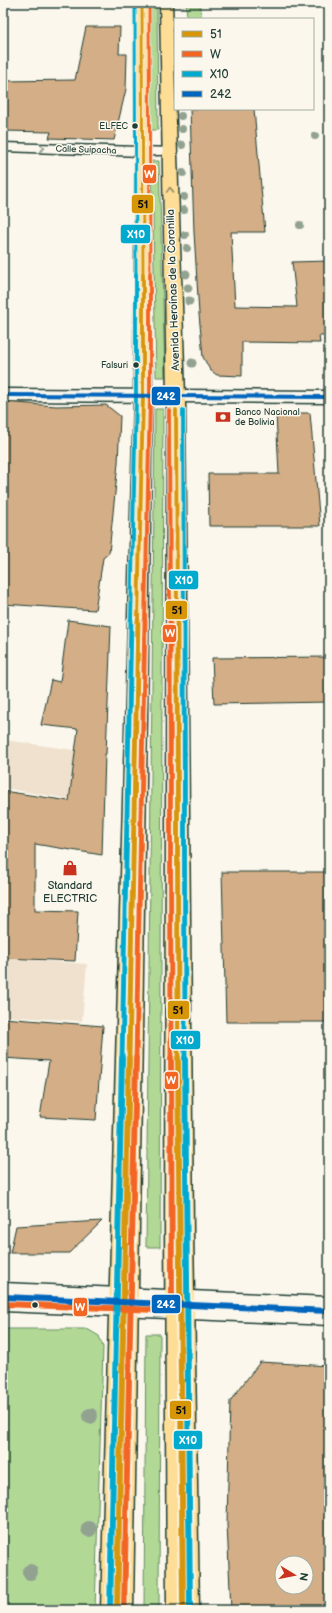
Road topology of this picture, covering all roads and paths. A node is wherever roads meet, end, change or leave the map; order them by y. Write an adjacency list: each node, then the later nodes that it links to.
1 (142, 3): 5 (main road)
2 (166, 3): 4 (main road, Avenida Heroínas de la Coronilla)
3 (3, 147): 5 (street, Calle Suipacha, one-way to 5)
4 (168, 151): 5 (street, Calle Suipacha); 8 (main road, Avenida Heroínas de la Coronilla, one-way to 4)
5 (141, 152): 7 (main road)
6 (3, 395): 7 (street)
7 (143, 397): 8 (street); 11 (main road)
8 (176, 397): 9 (street); 12 (main road, Avenida Heroínas de la Coronilla)
9 (329, 398)
10 (3, 1297): 11 (street)
11 (123, 1301): 12 (street); 14 (main road)
12 (180, 1304): 13 (street); 15 (main road, Avenida Heroínas de la Coronilla)
13 (329, 1311)
14 (117, 1610)
15 (183, 1610)

